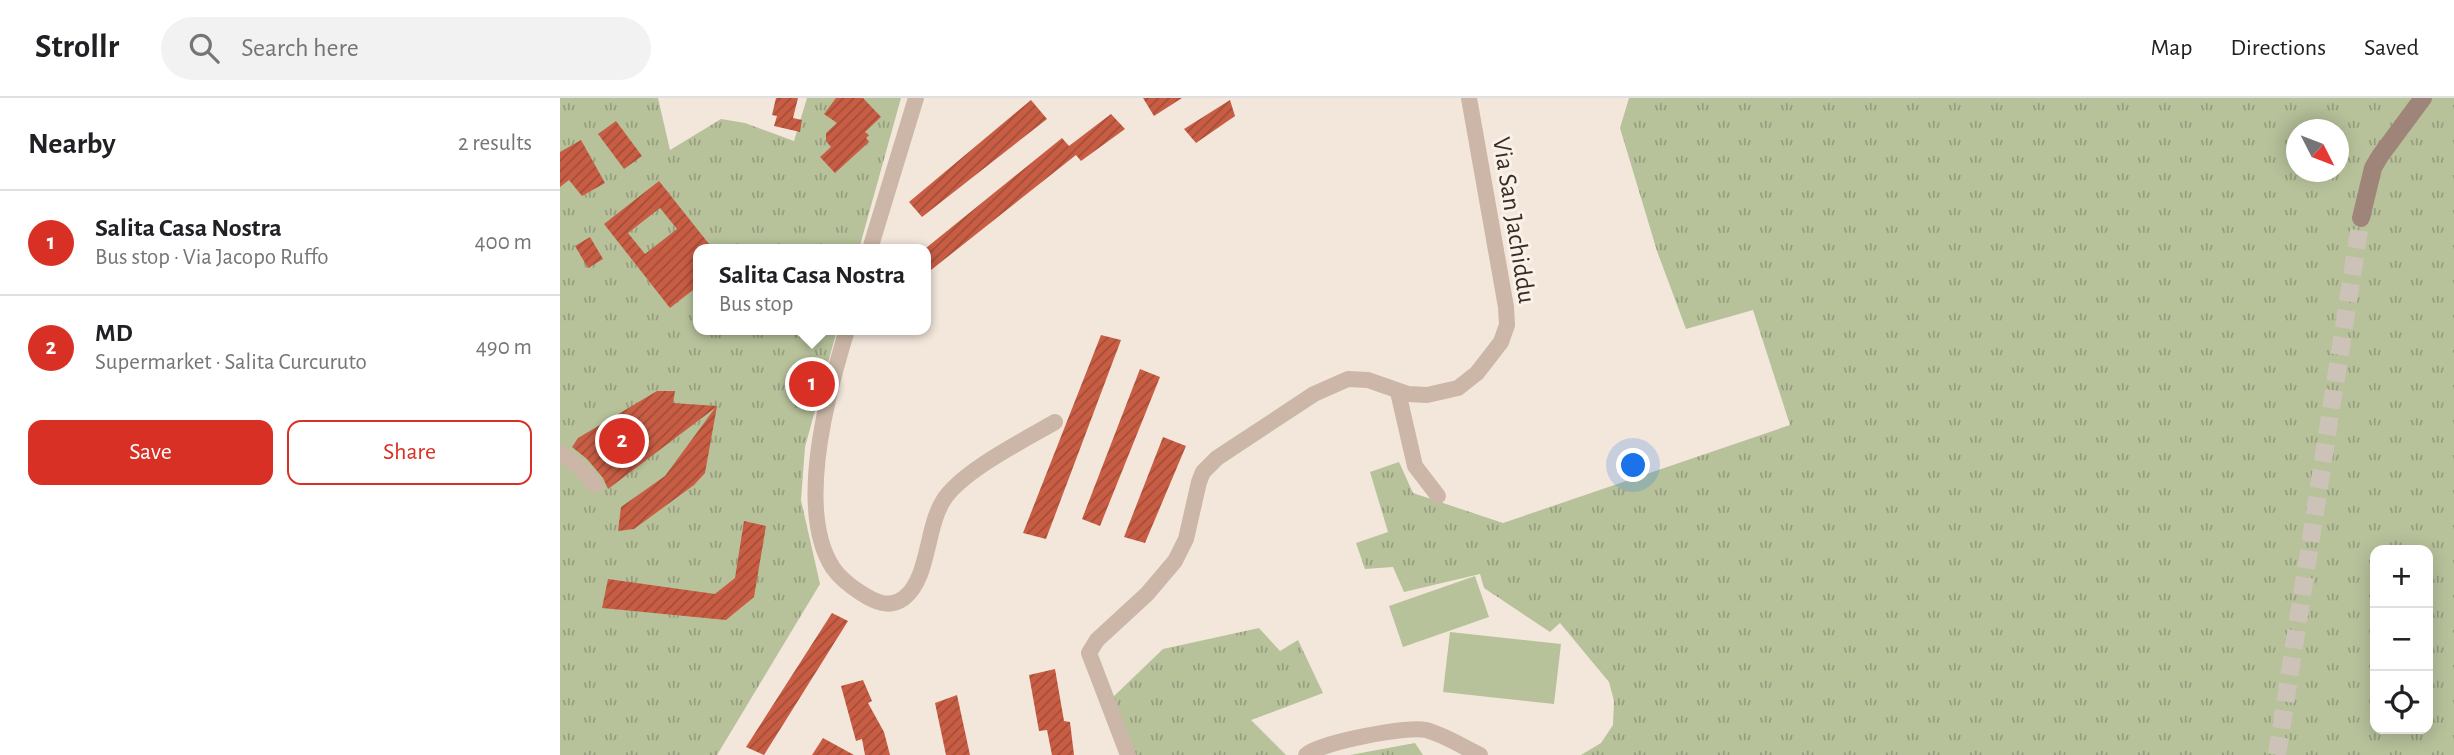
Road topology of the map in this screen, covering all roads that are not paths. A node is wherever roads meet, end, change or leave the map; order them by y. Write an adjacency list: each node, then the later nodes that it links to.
1 (916, 98): 5 (street)
2 (1469, 98): 7 (street, Via San Jachiddu)
3 (2423, 98): 4 (main road)
4 (2361, 218)
5 (872, 244)
6 (845, 335): 8 (street)
7 (1398, 392): 11 (street); 12 (street, Via San Jachiddu)
8 (1055, 422)
9 (560, 453): 10 (street)
10 (594, 485)
11 (1438, 496)
12 (1128, 755)
13 (1306, 755): 14 (street)
14 (1480, 755)

